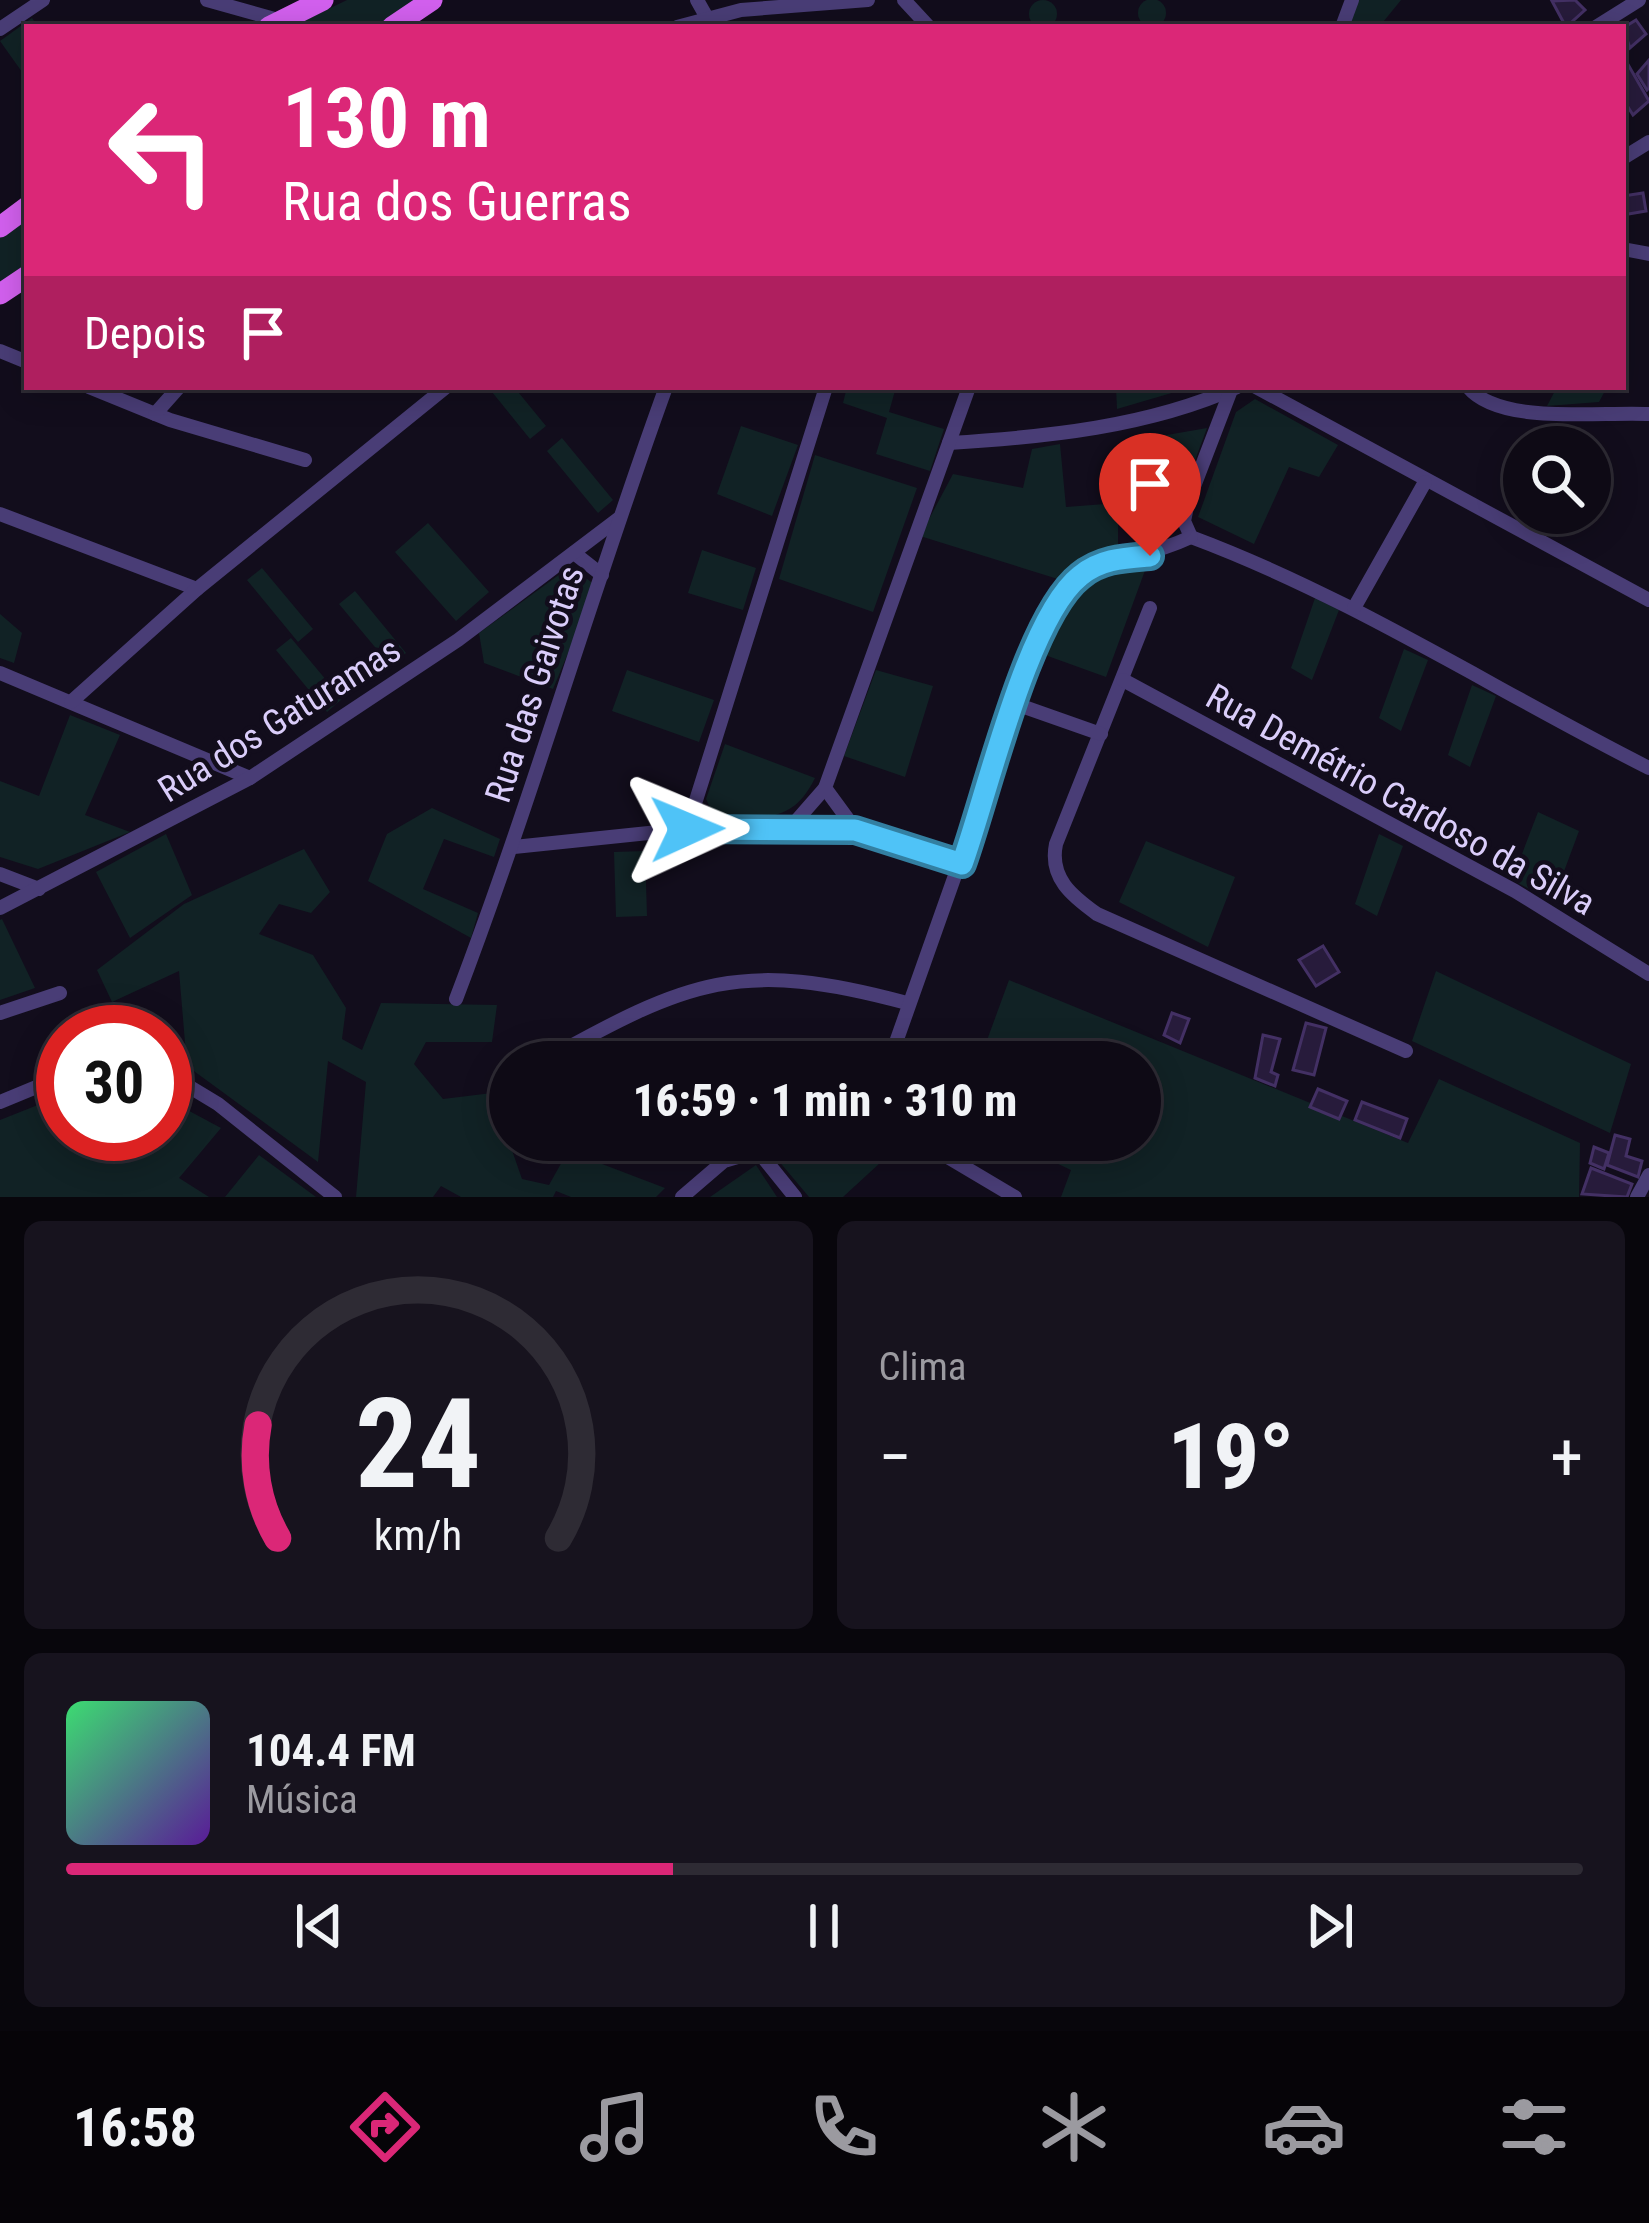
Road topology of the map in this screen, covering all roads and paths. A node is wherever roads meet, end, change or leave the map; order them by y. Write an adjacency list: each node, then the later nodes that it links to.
1 (43, 0): 15 (street)
2 (207, 0): 10 (street)
3 (323, 0): 10 (main road)
4 (432, 0): 11 (main road)
5 (697, 0): 9 (street)
6 (868, 0): 9 (street)
7 (904, 0): 13 (street)
8 (1639, 0): 14 (street)
9 (706, 16): 12 (street)
10 (273, 24)
11 (396, 24)
12 (685, 24)
13 (926, 24)
14 (1601, 24)
15 (0, 29)
16 (96, 390): 26 (street)
17 (176, 390): 26 (street)
18 (442, 390): 36 (street)
19 (665, 390): 32 (street, Rua das Gaivotas)
20 (825, 390): 49 (street)
21 (967, 390): 28 (street)
22 (1229, 390): 28 (street)
23 (1233, 390): 33 (street)
24 (1261, 390): 30 (street)
25 (1472, 390): 27 (street)
26 (155, 414): 29 (street)
27 (1649, 414)
28 (949, 443): 47 (street)
29 (305, 460)
30 (1425, 482): 37 (street); 39 (street)
31 (0, 514): 36 (street)
32 (618, 519): 34 (street, Rua dos Gaturamas); 35 (street, Rua das Gaivotas)
33 (1191, 537): 39 (street); 43 (street)
34 (574, 553): 35 (street); 46 (street, Rua dos Gaturamas)
35 (602, 575): 51 (street, Rua das Gaivotas)
36 (197, 590): 42 (street)
37 (1649, 601)
38 (1150, 608): 41 (street)
39 (1354, 608): 45 (street)
40 (0, 674): 42 (street)
41 (1123, 680): 44 (street); 56 (street, Rua Demétrio Cardoso da Silva)
42 (71, 702): 46 (street)
43 (1016, 704): 44 (street); 52 (street)
44 (1101, 734): 63 (street)
45 (1649, 768)
46 (250, 778): 54 (street, Rua dos Gaturamas)
47 (825, 788): 48 (street); 50 (street)
48 (790, 828): 49 (street); 50 (street)
49 (687, 829): 51 (street)
50 (855, 830): 52 (street)
51 (514, 847): 58 (street, Rua das Gaivotas)
52 (962, 864): 59 (street)
53 (0, 874): 54 (street)
54 (40, 889): 55 (street, Rua dos Gaturamas)
55 (0, 908)
56 (1649, 974)
57 (61, 993): 60 (street)
58 (456, 999)
59 (907, 1003): 61 (street); 62 (street)
60 (0, 1012)
61 (584, 1041)
62 (896, 1041)
63 (1406, 1051)
64 (36, 1087): 66 (street)
65 (192, 1088): 69 (street)
66 (0, 1102)
67 (954, 1161): 72 (street)
68 (1649, 1175): 73 (street)
69 (335, 1197)
70 (682, 1197): 71 (street)
71 (795, 1197)
72 (1015, 1197)
73 (1636, 1197)

